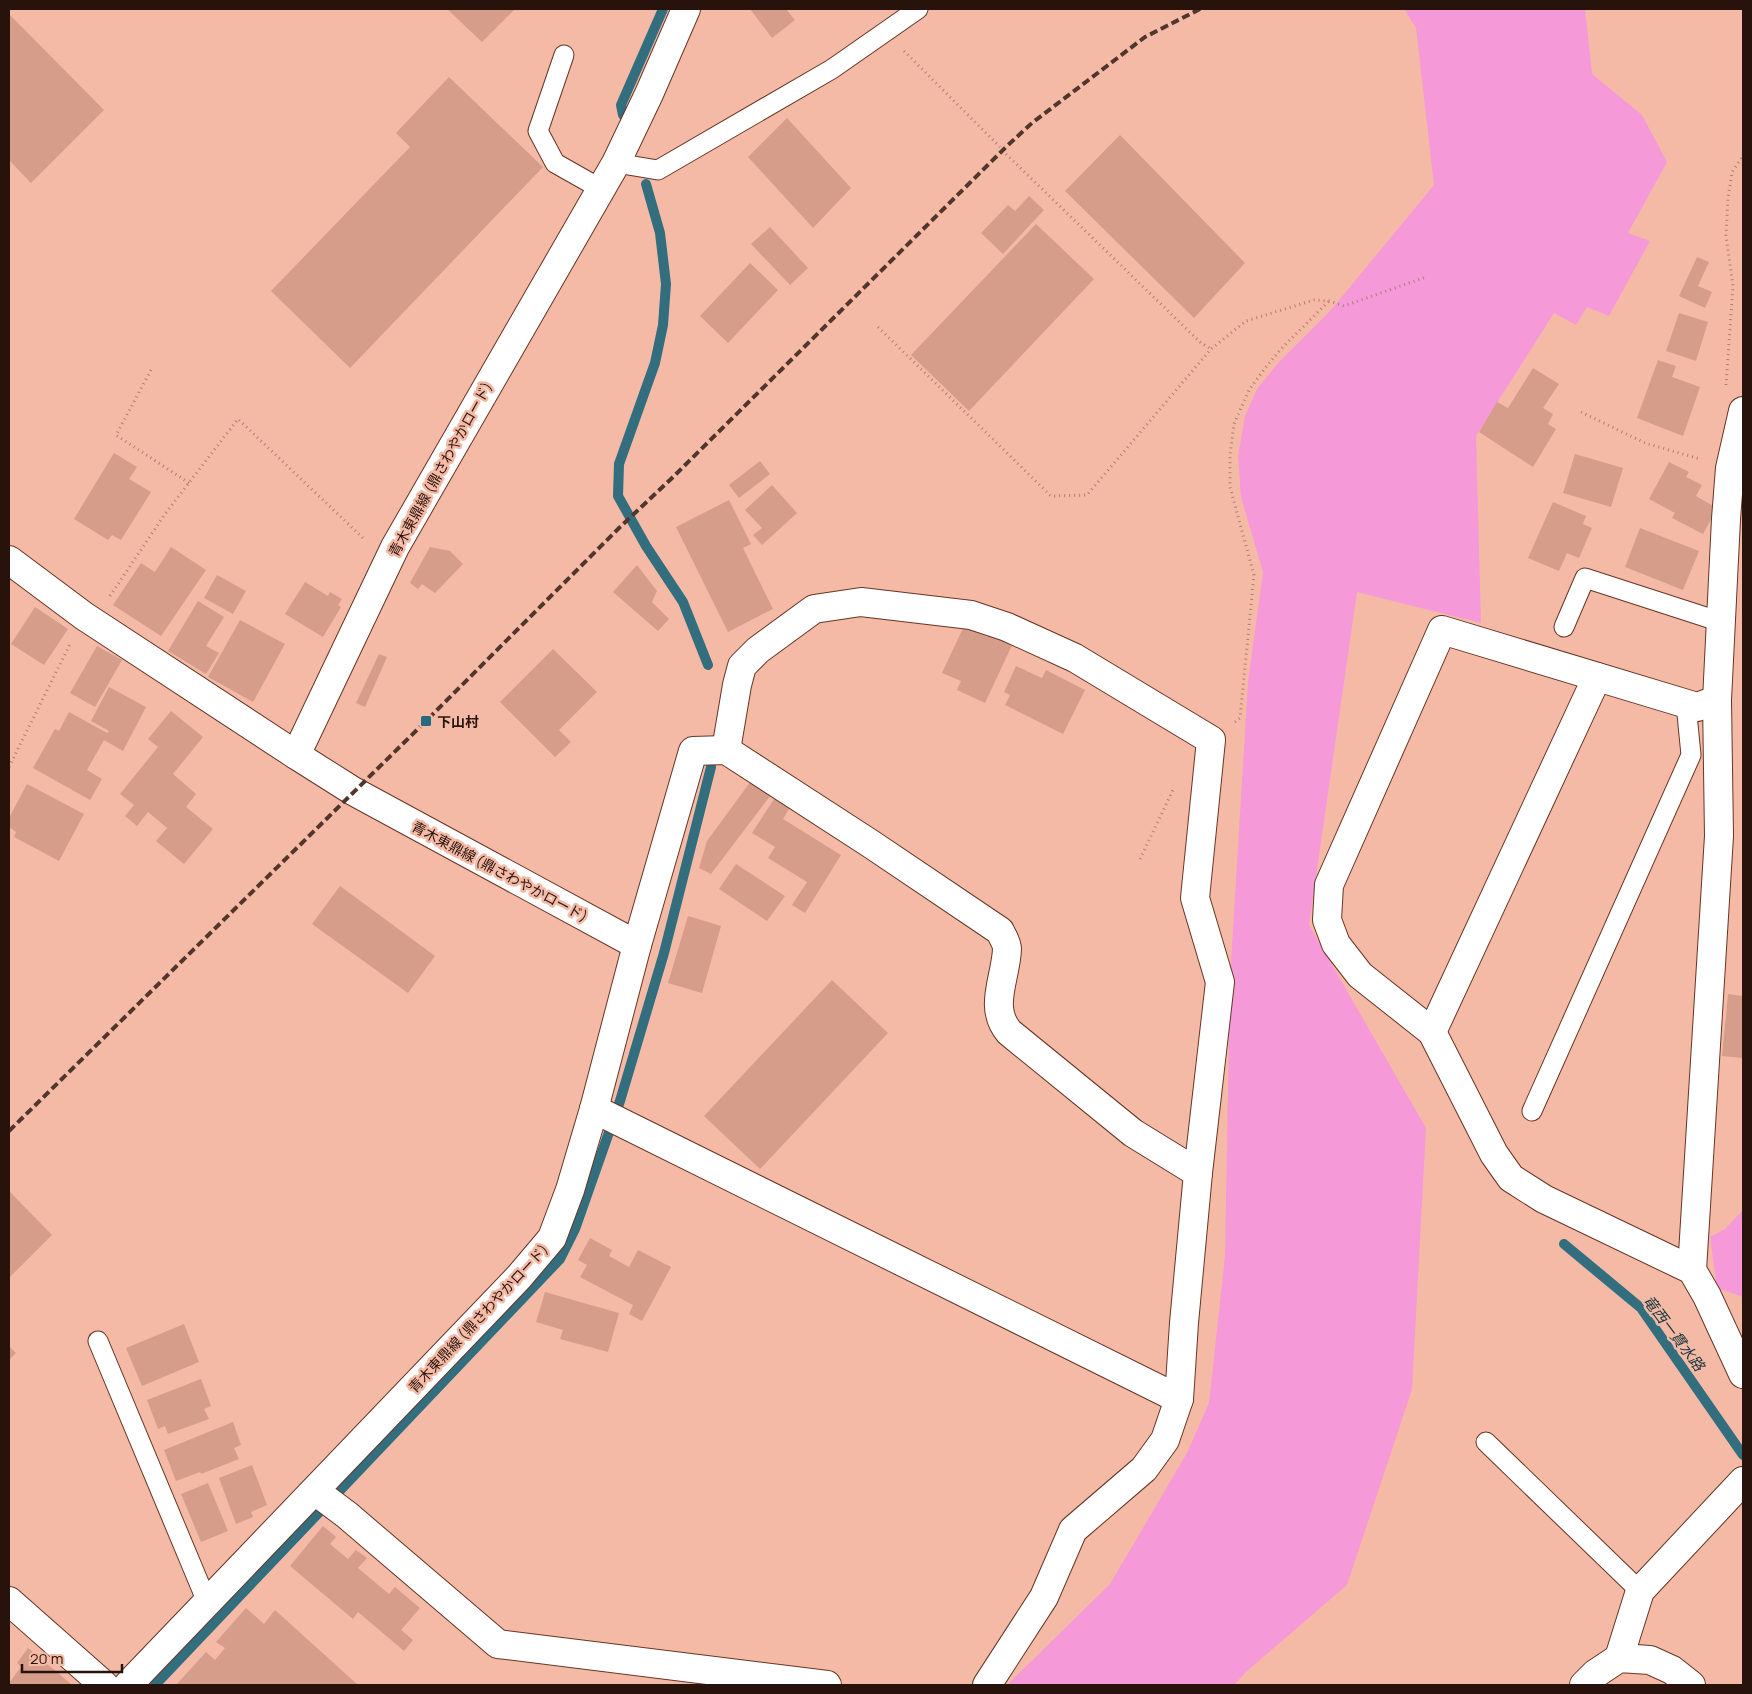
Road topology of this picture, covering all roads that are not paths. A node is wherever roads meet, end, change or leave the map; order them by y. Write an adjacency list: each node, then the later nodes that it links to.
1 (686, 9): 4 (street, 青木東鼎線 (鼎さわやかロード))
2 (918, 9): 4 (lane)
3 (564, 55): 5 (lane)
4 (616, 163): 5 (street, 青木東鼎線 (鼎さわやかロード))
5 (601, 189): 15 (street, 青木東鼎線 (鼎さわやかロード))
6 (1743, 412): 7 (street)
7 (1737, 467): 9 (street)
8 (9, 560): 15 (street)
9 (1721, 622): 10 (lane); 12 (street)
10 (1564, 627)
11 (1597, 677): 13 (street); 17 (street); 17 (street)
12 (1717, 700): 13 (street); 21 (street)
13 (1686, 704): 19 (lane)
14 (726, 750): 16 (street); 20 (street); 20 (street)
15 (296, 755): 16 (street, 青木東鼎線 (鼎さわやかロード))
16 (637, 945): 18 (street, 青木東鼎線 (鼎さわやかロード))
17 (1432, 1032): 21 (street)
18 (599, 1112): 24 (street); 27 (street, 青木東鼎線 (鼎さわやかロード))
19 (1532, 1112)
20 (1198, 1174): 24 (street)
21 (1692, 1270): 23 (street)
22 (98, 1341): 30 (lane)
23 (1743, 1374)
24 (1179, 1399): 35 (street)
25 (1486, 1442): 28 (lane)
26 (1743, 1481): 28 (street)
27 (318, 1492): 30 (street, 青木東鼎線 (鼎さわやかロード)); 34 (street)
28 (1640, 1591): 31 (street)
29 (9, 1602): 32 (street)
30 (207, 1602): 33 (street, 青木東鼎線 (鼎さわやかロード))
31 (1619, 1658): 36 (street); 37 (street)
32 (104, 1685)
33 (128, 1685)
34 (828, 1685)
35 (987, 1685)
36 (1584, 1685)
37 (1691, 1685)

